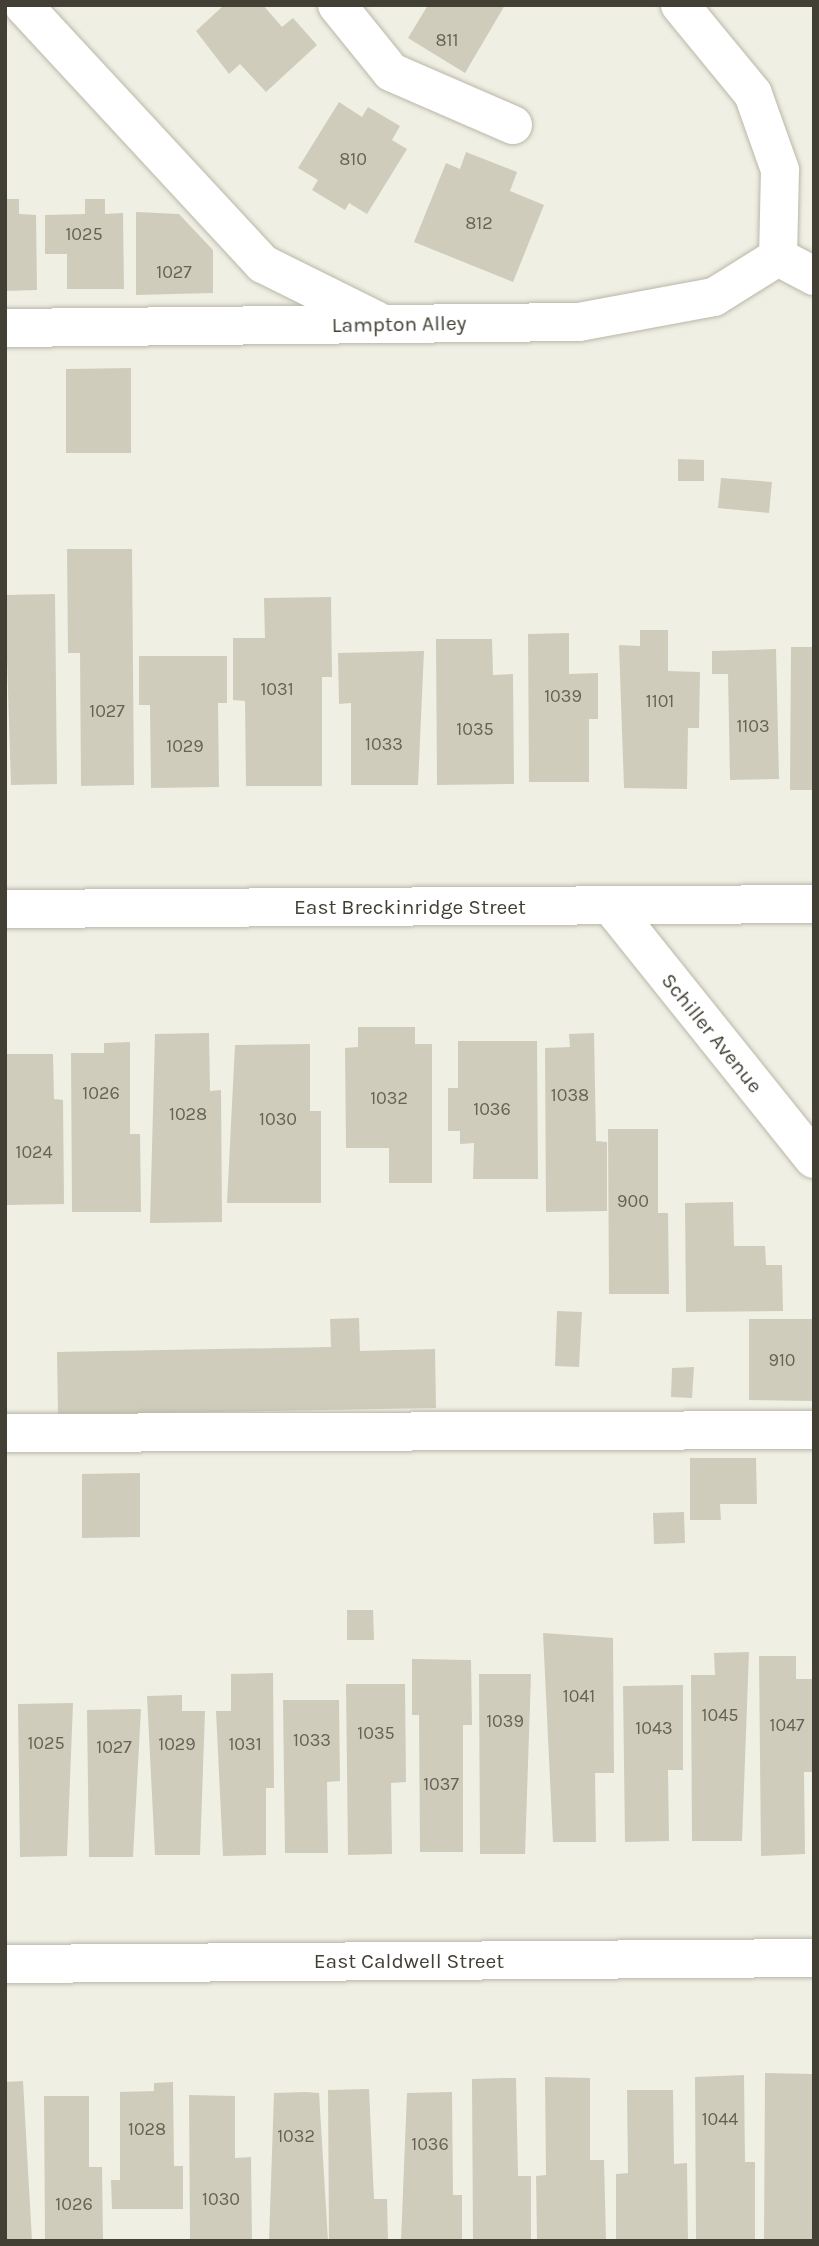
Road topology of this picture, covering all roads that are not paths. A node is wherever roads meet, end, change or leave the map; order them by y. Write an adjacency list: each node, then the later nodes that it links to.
1 (23, 5): 7 (street)
2 (337, 5): 4 (street)
3 (680, 5): 5 (street)
4 (513, 125)
5 (778, 257): 6 (street); 7 (street, Lampton Alley)
6 (814, 275)
7 (384, 324): 8 (street, Lampton Alley)
8 (5, 328)
9 (814, 904): 10 (street, East Breckinridge Street)
10 (611, 906): 11 (street, East Breckinridge Street); 12 (street, Schiller Avenue)
11 (5, 909)
12 (814, 1159)
13 (814, 1430): 14 (street)
14 (5, 1433)
15 (814, 1958): 16 (street, East Caldwell Street)
16 (5, 1965)

